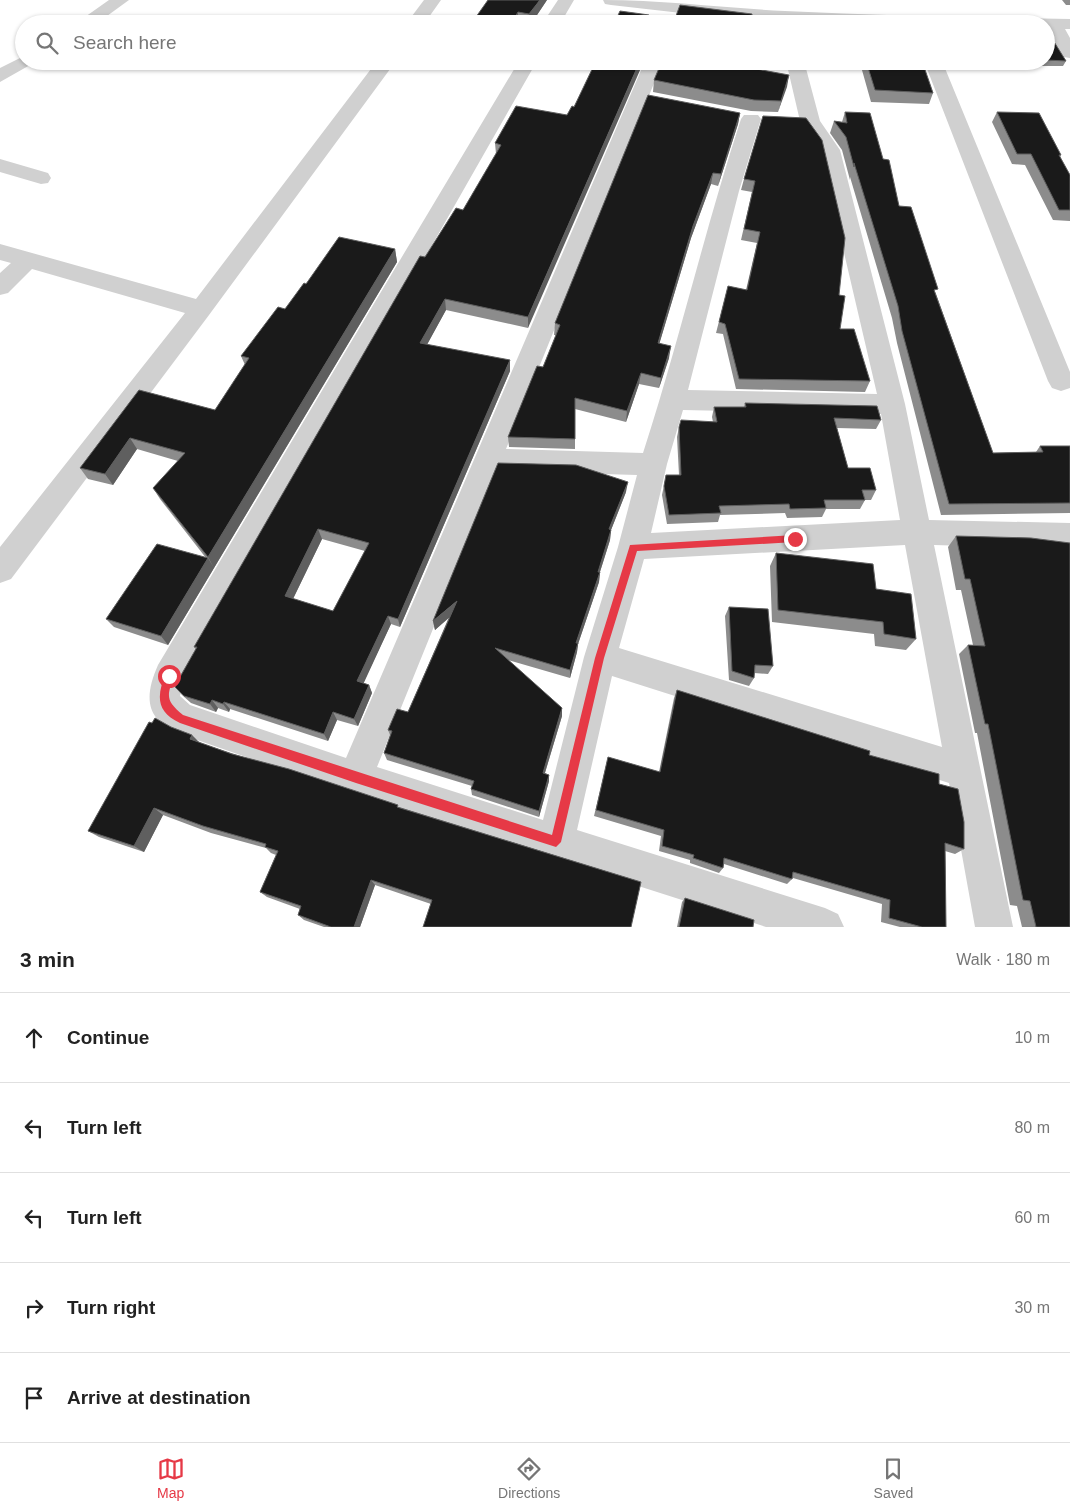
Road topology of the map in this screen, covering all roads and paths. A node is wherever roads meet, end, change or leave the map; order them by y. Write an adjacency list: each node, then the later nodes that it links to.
1 (122, 0): 5 (street)
2 (433, 0): 6 (street)
3 (566, 0): 7 (street)
4 (612, 0): 8 (street)
5 (98, 15)
6 (422, 15)
7 (557, 15)
8 (666, 15)
9 (1061, 24): 10 (street)
10 (1070, 53)
11 (15, 67): 17 (street)
12 (380, 70): 24 (street)
13 (523, 70): 36 (street)
14 (653, 70): 28 (street)
15 (796, 70): 27 (street)
16 (937, 70): 25 (street)
17 (0, 76)
18 (751, 118): 26 (street)
19 (0, 165): 20 (street)
20 (42, 178)
21 (0, 252): 22 (street)
22 (28, 260): 23 (street); 24 (street)
23 (0, 287)
24 (201, 309): 33 (street)
25 (1061, 381)
26 (673, 400): 27 (street); 29 (street)
27 (892, 404): 30 (street)
28 (488, 460): 29 (street); 36 (street)
29 (653, 464): 32 (street)
30 (918, 532): 31 (street); 32 (street); 35 (street)
31 (1070, 536)
32 (633, 547): 34 (street)
33 (0, 570)
34 (600, 658): 35 (street); 37 (street)
35 (965, 771): 40 (street)
36 (356, 778): 37 (street)
37 (556, 842): 38 (street)
38 (774, 919): 39 (street)
39 (825, 927)
40 (994, 927)

